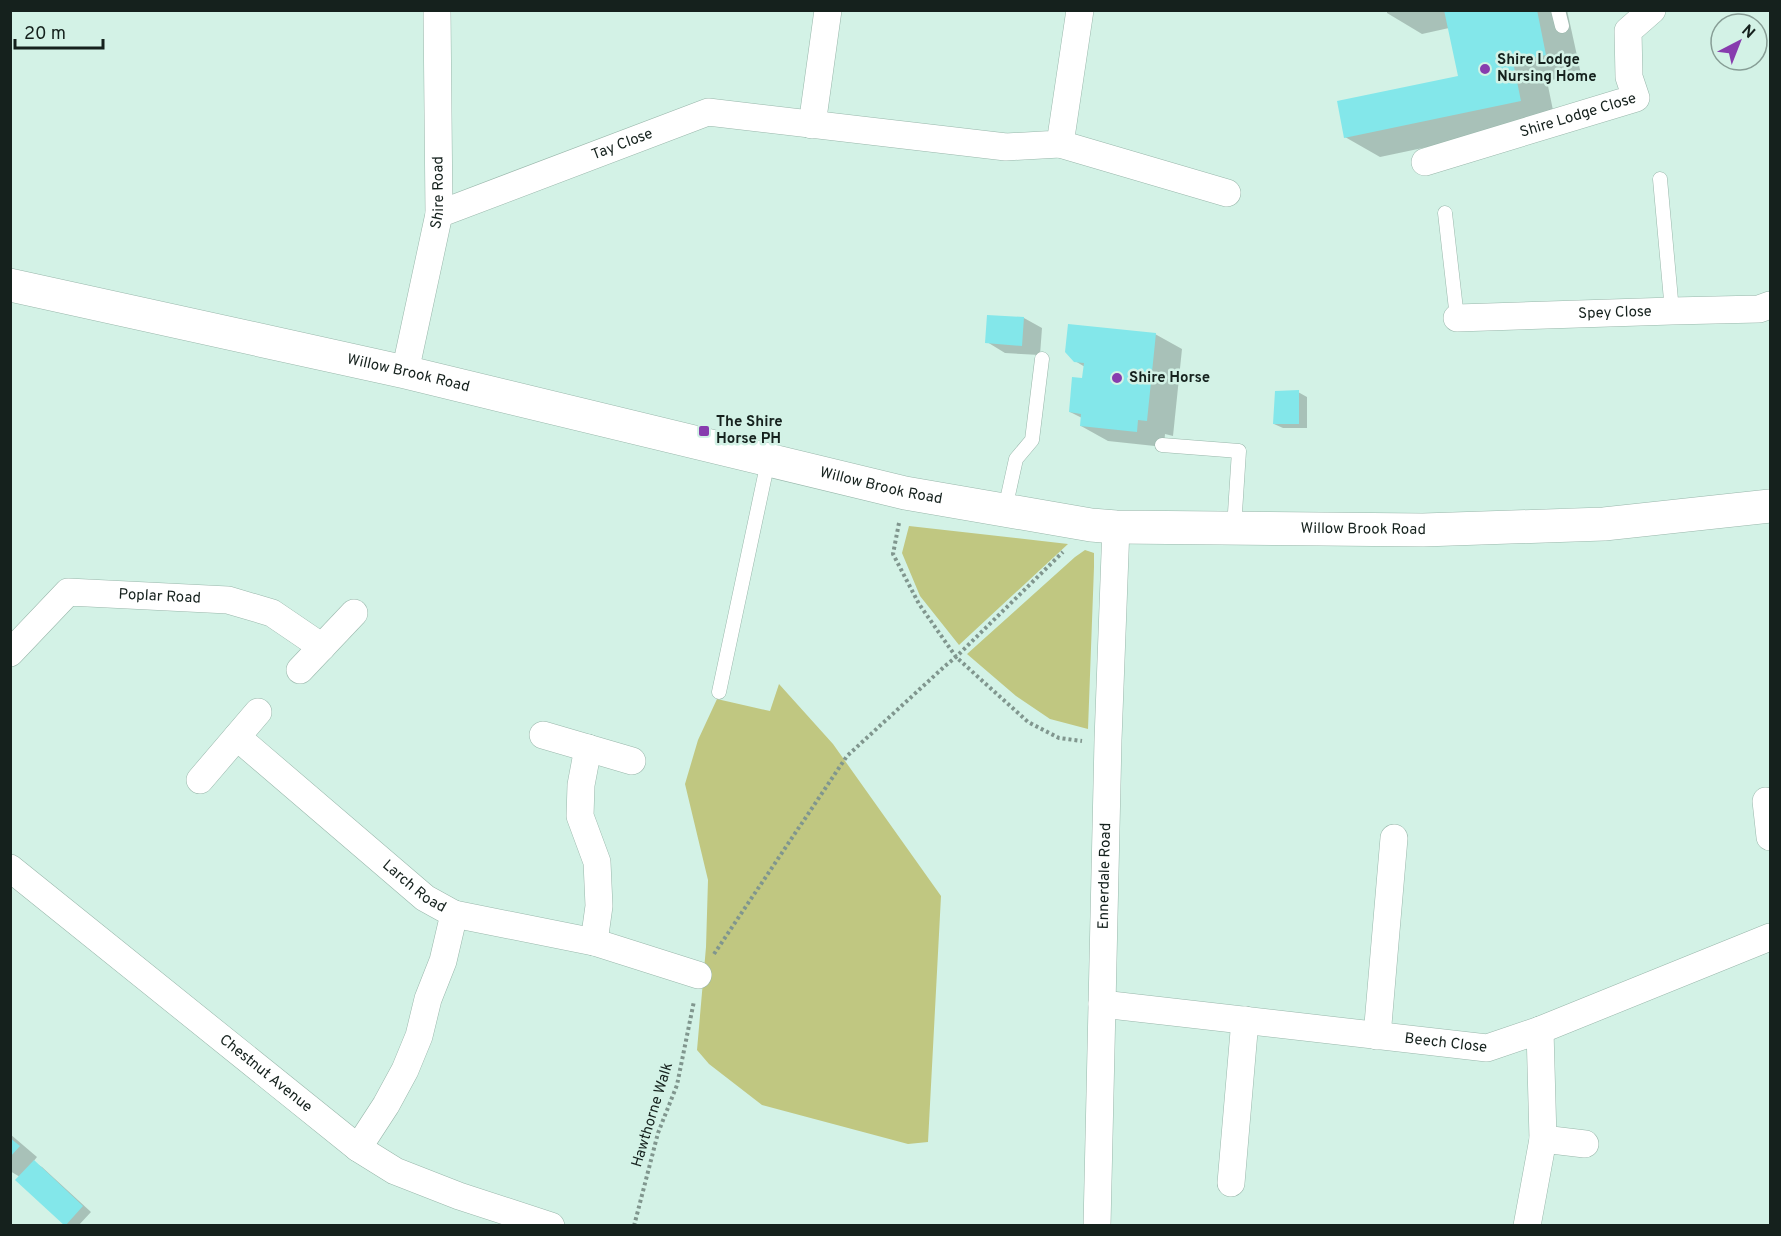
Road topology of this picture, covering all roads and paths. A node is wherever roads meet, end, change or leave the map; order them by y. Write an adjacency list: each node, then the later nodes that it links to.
1 (437, 10): 13 (street, Shire Road)
2 (828, 10): 7 (street)
3 (1080, 10): 8 (street)
4 (1558, 10): 6 (lane)
5 (1653, 10): 9 (street, Shire Lodge Close)
6 (1562, 26)
7 (812, 124): 8 (street, Tay Close); 13 (street, Tay Close)
8 (1060, 144): 11 (street, Tay Close)
9 (1425, 162)
10 (1660, 179): 16 (lane)
11 (1227, 193)
12 (1445, 213): 17 (lane)
13 (439, 214): 19 (street, Shire Road)
14 (10, 285): 19 (street, Willow Brook Road)
15 (1770, 305): 16 (street, Spey Close)
16 (1672, 311): 17 (street, Spey Close)
17 (1457, 318)
18 (1042, 359): 24 (lane)
19 (405, 372): 21 (street, Willow Brook Road)
20 (1162, 445): 26 (lane)
21 (768, 461): 22 (street, Willow Brook Road); 32 (lane)
22 (905, 493): 24 (street, Willow Brook Road); 30 (path)
23 (1770, 506): 26 (street, Willow Brook Road)
24 (1005, 509): 25 (street, Willow Brook Road)
25 (1103, 526): 26 (street, Willow Brook Road); 30 (path); 36 (street, Ennerdale Road)
26 (1233, 528)
27 (354, 613): 28 (street)
28 (322, 647): 29 (street, Poplar Road); 31 (street)
29 (10, 653)
30 (956, 657): 36 (path); 47 (path)
31 (300, 670)
32 (719, 692)
33 (258, 712): 35 (street)
34 (543, 735): 37 (street)
35 (237, 737): 39 (street); 44 (street, Larch Road)
36 (1108, 740): 48 (street, Ennerdale Road)
37 (588, 748): 38 (street); 46 (street)
38 (632, 761)
39 (200, 780)
40 (1766, 801): 41 (street)
41 (1770, 837)
42 (1395, 838): 51 (street)
43 (10, 868): 54 (street, Chestnut Avenue)
44 (454, 914): 46 (street); 54 (street, Larch Road)
45 (1770, 938): 50 (street, Beech Close)
46 (594, 942): 47 (street)
47 (698, 975): 57 (path, Hawthorne Walk)
48 (1102, 1004): 49 (street, Beech Close); 58 (street, Ennerdale Road)
49 (1245, 1020): 51 (street, Beech Close); 55 (street)
50 (1540, 1030): 51 (street, Beech Close); 52 (street)
51 (1377, 1035)
52 (1543, 1139): 53 (street); 59 (street)
53 (1585, 1144)
54 (358, 1148): 56 (street, Chestnut Avenue)
55 (1231, 1184)
56 (551, 1226)
57 (634, 1226)
58 (1097, 1226)
59 (1527, 1226)

